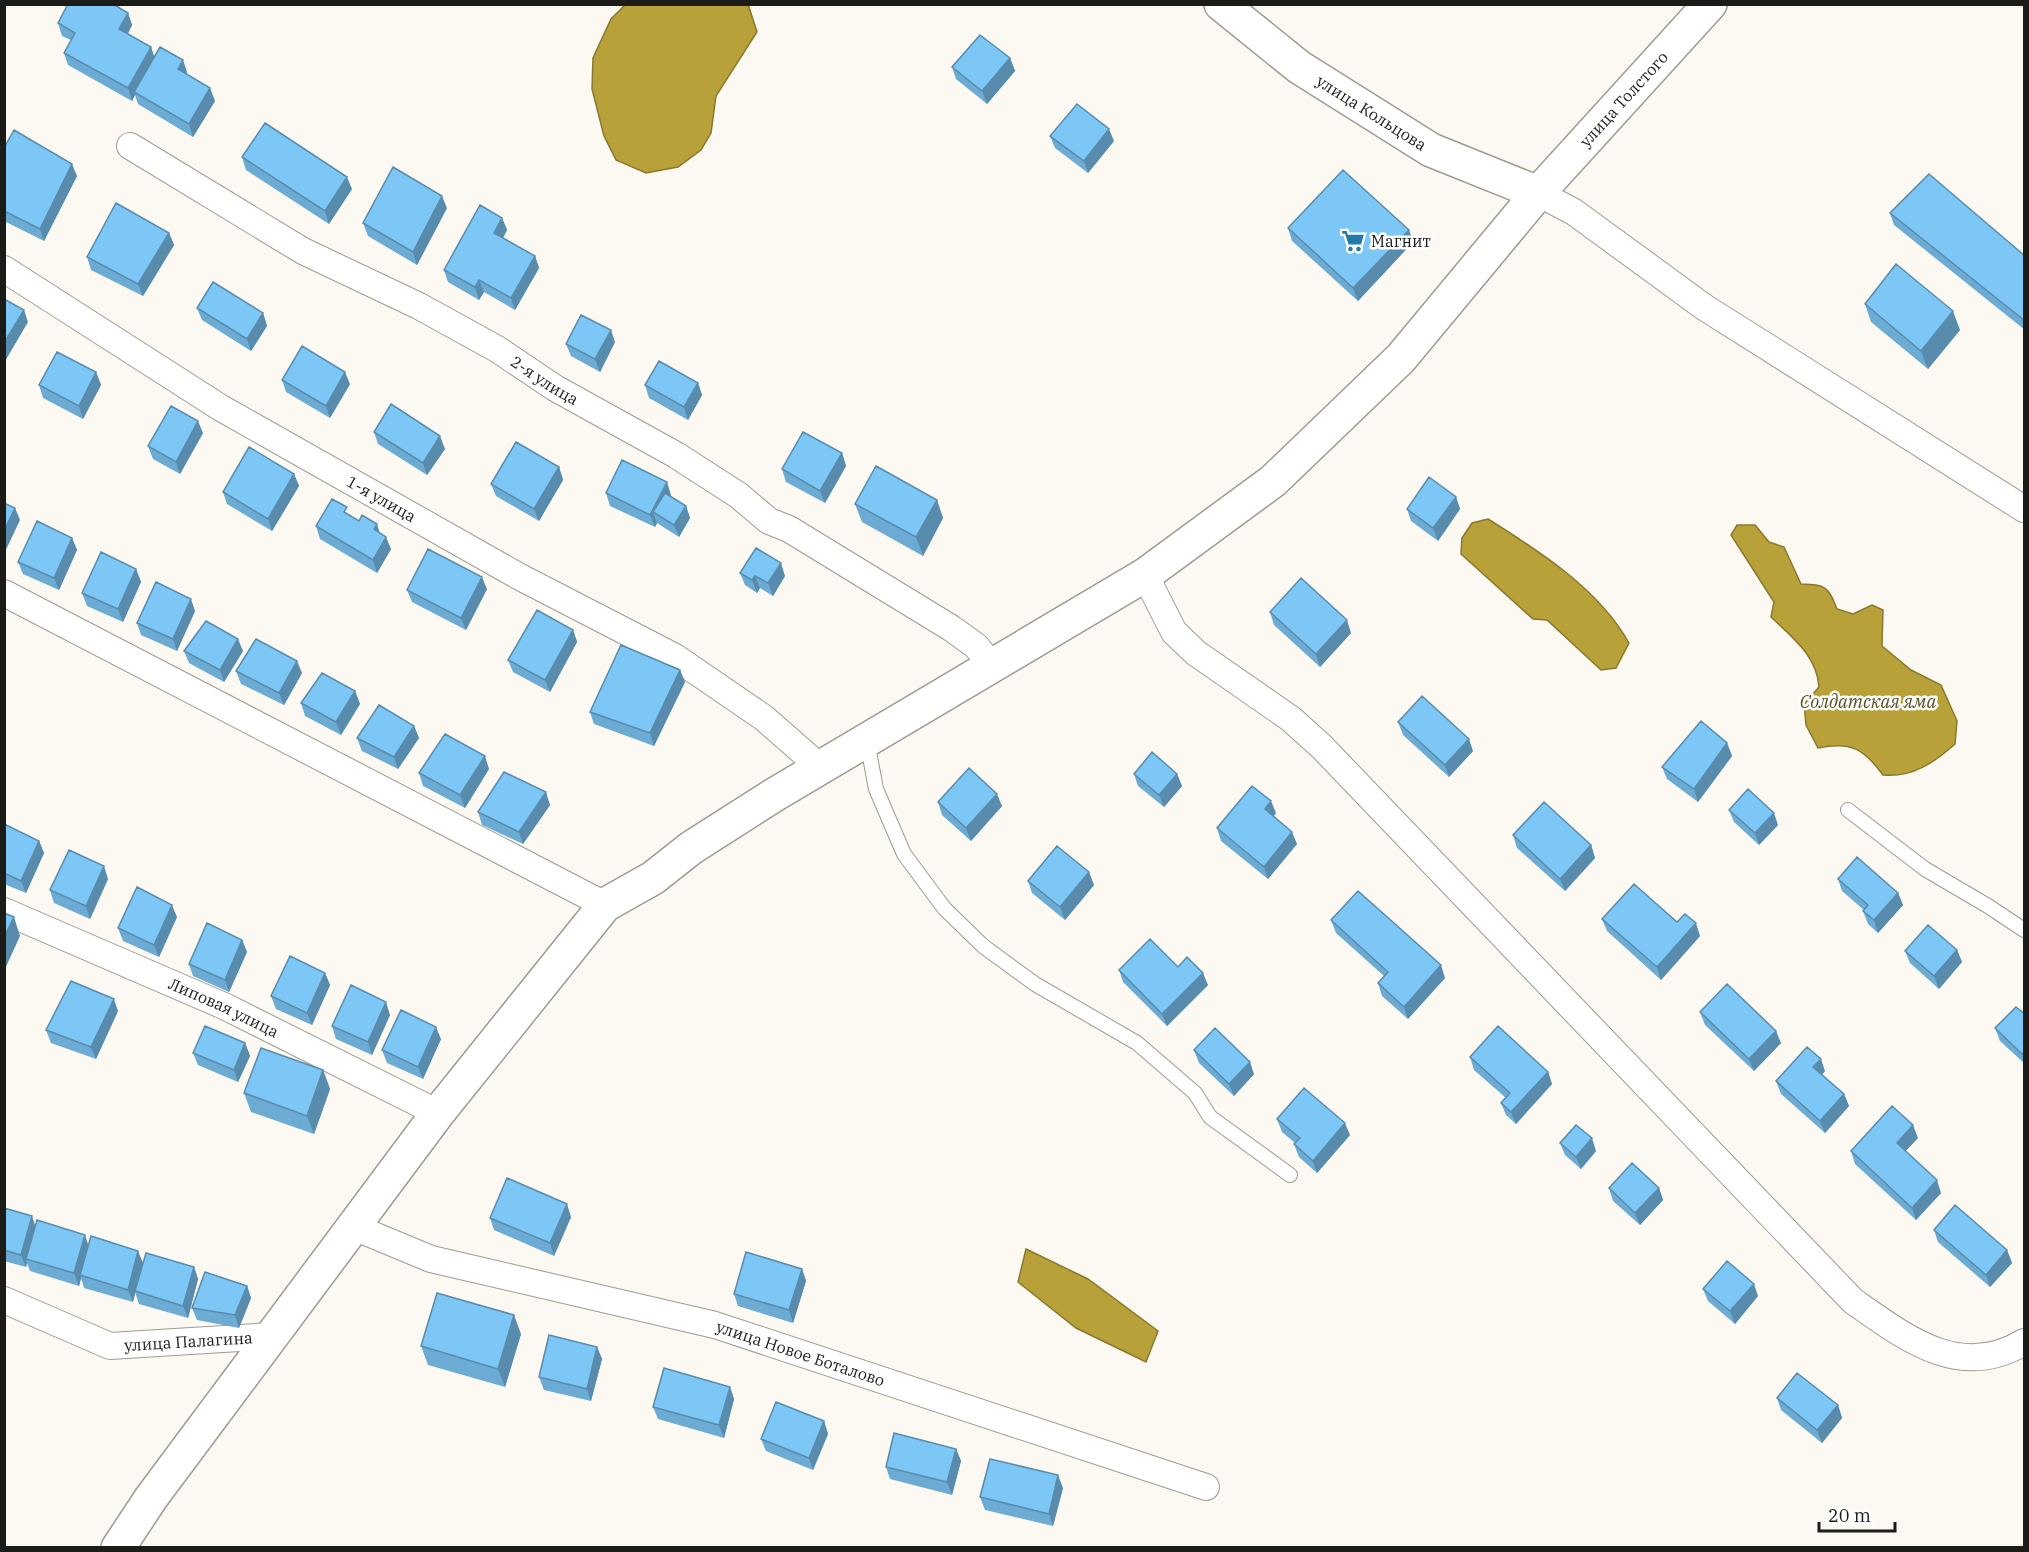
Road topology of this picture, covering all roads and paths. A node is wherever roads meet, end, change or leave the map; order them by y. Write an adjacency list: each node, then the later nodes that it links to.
1 (1221, 4): 4 (street, улица Кольцова)
2 (1710, 4): 4 (street, улица Толстого)
3 (130, 146): 9 (street, 2-я улица)
4 (1538, 193): 6 (street); 7 (street, улица Толстого)
5 (4, 269): 11 (street, 1-я улица)
6 (2025, 509)
7 (1145, 575): 9 (street, улица Толстого); 21 (street)
8 (4, 593): 13 (street)
9 (993, 667): 10 (street, улица Толстого)
10 (867, 741): 11 (street, улица Толстого); 17 (lane)
11 (821, 768): 13 (street, улица Толстого)
12 (1848, 810): 15 (lane)
13 (605, 905): 16 (street)
14 (4, 911): 16 (street, Липовая улица)
15 (2025, 930)
16 (438, 1113): 18 (street)
17 (1290, 1175)
18 (354, 1227): 20 (street); 22 (street, улица Новое Боталово)
19 (4, 1300): 20 (street, улица Палагина)
20 (272, 1336): 23 (street)
21 (2025, 1342)
22 (1206, 1487)
23 (118, 1548)

